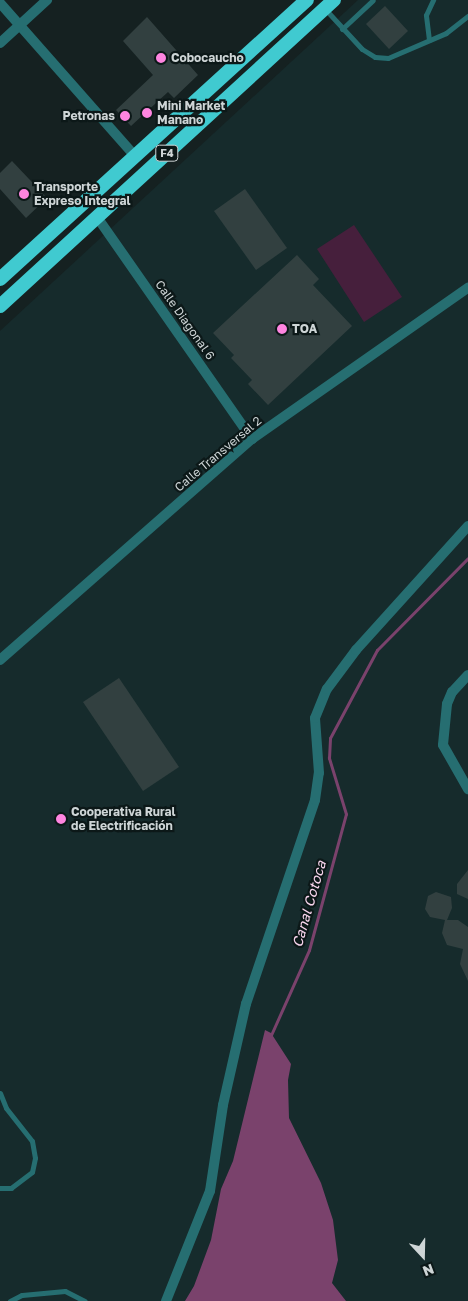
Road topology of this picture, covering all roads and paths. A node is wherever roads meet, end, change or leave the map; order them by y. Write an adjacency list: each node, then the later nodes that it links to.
1 (47, 0): 8 (street)
2 (307, 0): 12 (highway, F4)
3 (373, 0): 9 (lane)
4 (431, 1): 10 (lane)
5 (0, 3): 8 (street)
6 (329, 5): 9 (lane); 13 (highway, F4)
7 (468, 16): 10 (lane)
8 (20, 25): 11 (street); 12 (street)
9 (342, 29): 10 (lane)
10 (429, 40)
11 (0, 44)
12 (135, 156): 14 (highway, F4)
13 (97, 217): 16 (highway, F4); 17 (street, Calle Diagonal 6)
14 (0, 279)
15 (468, 288): 17 (street, Calle Transversal 2)
16 (0, 306)
17 (252, 439): 19 (street, Calle Transversal 2)
18 (468, 526): 26 (street)
19 (0, 660)
20 (468, 675): 21 (street)
21 (468, 788)
22 (0, 1094): 23 (lane)
23 (0, 1188)
24 (10, 1301): 25 (lane)
25 (85, 1301)
26 (166, 1301)

